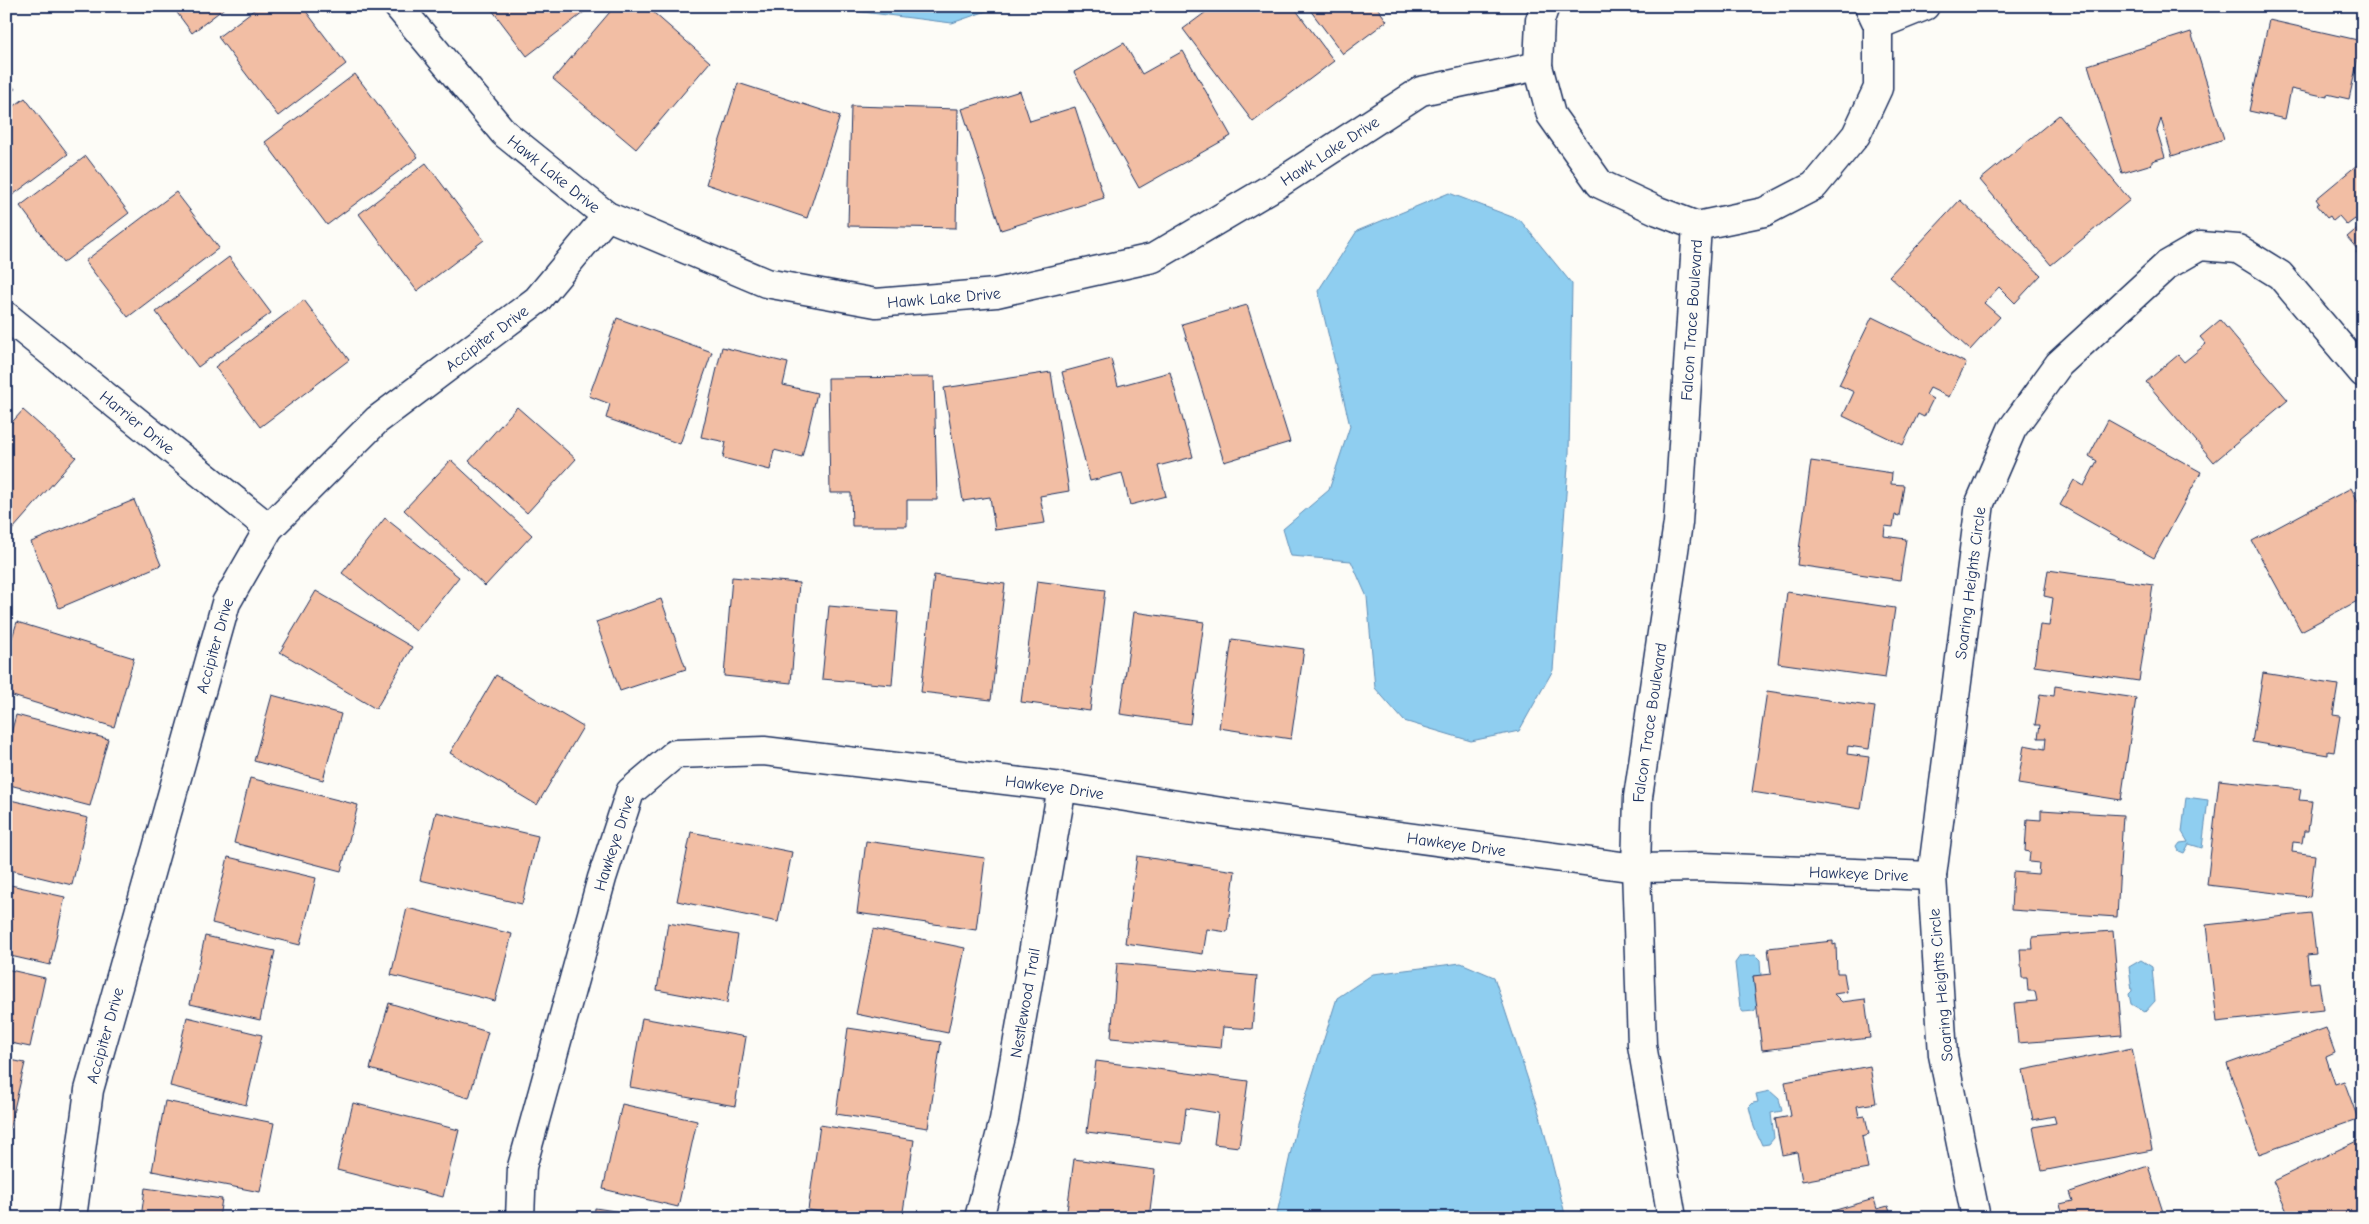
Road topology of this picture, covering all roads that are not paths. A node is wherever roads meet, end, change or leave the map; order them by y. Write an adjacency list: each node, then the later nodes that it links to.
1 (398, 6): 6 (street, Hawk Lake Drive)
2 (1545, 6): 5 (street)
3 (1924, 6): 4 (street)
4 (1873, 16): 7 (street)
5 (1538, 66): 6 (street, Hawk Lake Drive); 7 (street)
6 (606, 216): 10 (street, Accipiter Drive)
7 (1697, 226): 12 (street, Falcon Trace Boulevard)
8 (6, 316): 10 (street, Harrier Drive)
9 (2363, 373): 13 (street, Soaring Heights Circle)
10 (269, 528): 14 (street, Accipiter Drive)
11 (1062, 787): 12 (street, Hawkeye Drive); 15 (street, Hawkeye Drive); 16 (street, Nestlewood Trail)
12 (1636, 868): 13 (street, Hawkeye Drive); 17 (street, Falcon Trace Boulevard)
13 (1932, 876): 18 (street, Soaring Heights Circle)
14 (72, 1218)
15 (520, 1218)
16 (979, 1218)
17 (1672, 1218)
18 (1976, 1218)

